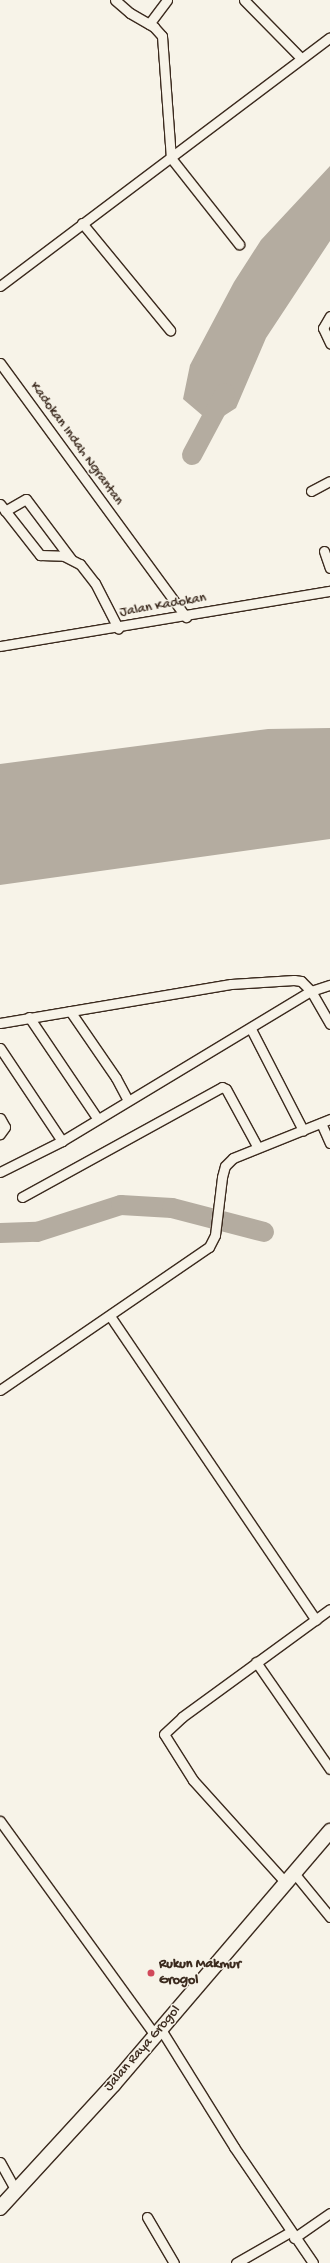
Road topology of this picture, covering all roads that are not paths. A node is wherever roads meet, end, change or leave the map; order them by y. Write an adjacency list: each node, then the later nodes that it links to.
1 (115, 0): 4 (street)
2 (167, 0): 4 (street)
3 (244, 0): 6 (street)
4 (149, 24): 7 (street)
5 (330, 37): 6 (street)
6 (300, 57): 7 (street)
7 (171, 158): 8 (street); 9 (street)
8 (82, 223): 10 (street); 12 (street)
9 (239, 244)
10 (0, 286)
11 (330, 316): 13 (street)
12 (170, 330)
13 (330, 343)
14 (0, 363): 22 (street, Kadokan Indah Ngrantan)
15 (330, 481): 16 (street)
16 (311, 491)
17 (3, 507): 19 (street); 19 (street)
18 (324, 551): 20 (street)
19 (71, 559): 23 (street)
20 (330, 568)
21 (330, 591): 22 (street, Jalan Kadokan)
22 (186, 617): 23 (street, Jalan Kadokan)
23 (118, 628): 24 (street, Jalan Kadokan)
24 (0, 646)
25 (330, 985): 26 (street)
26 (311, 991): 27 (street); 30 (street); 31 (street)
27 (70, 1011): 28 (street); 33 (street)
28 (28, 1017): 29 (street); 35 (street)
29 (0, 1023)
30 (330, 1024)
31 (251, 1029): 33 (street); 37 (street)
32 (0, 1048): 39 (street)
33 (127, 1099): 35 (street)
34 (0, 1118): 38 (street)
35 (96, 1118): 39 (street)
36 (326, 1121): 37 (street); 40 (street)
37 (303, 1130): 41 (street)
38 (0, 1134)
39 (62, 1140): 42 (street)
40 (330, 1143)
41 (258, 1146): 43 (street); 44 (street)
42 (0, 1172)
43 (22, 1197)
44 (110, 1316): 45 (street); 47 (street)
45 (0, 1390)
46 (330, 1609): 47 (street)
47 (316, 1620): 48 (street)
48 (256, 1662): 49 (street); 52 (street)
49 (330, 1769)
50 (0, 1821): 54 (street)
51 (329, 1833): 52 (main road, Jalan Raya Grogol)
52 (290, 1878): 53 (street); 54 (main road, Jalan Raya Grogol)
53 (330, 1917)
54 (158, 2032): 56 (main road, Jalan Raya Grogol); 60 (street)
55 (0, 2162): 56 (street)
56 (16, 2191): 57 (main road, Jalan Raya Grogol)
57 (0, 2208)
58 (330, 2213): 60 (street)
59 (147, 2217): 61 (street)
60 (292, 2235): 62 (street); 63 (street)
61 (174, 2263)
62 (236, 2263)
63 (312, 2263)

